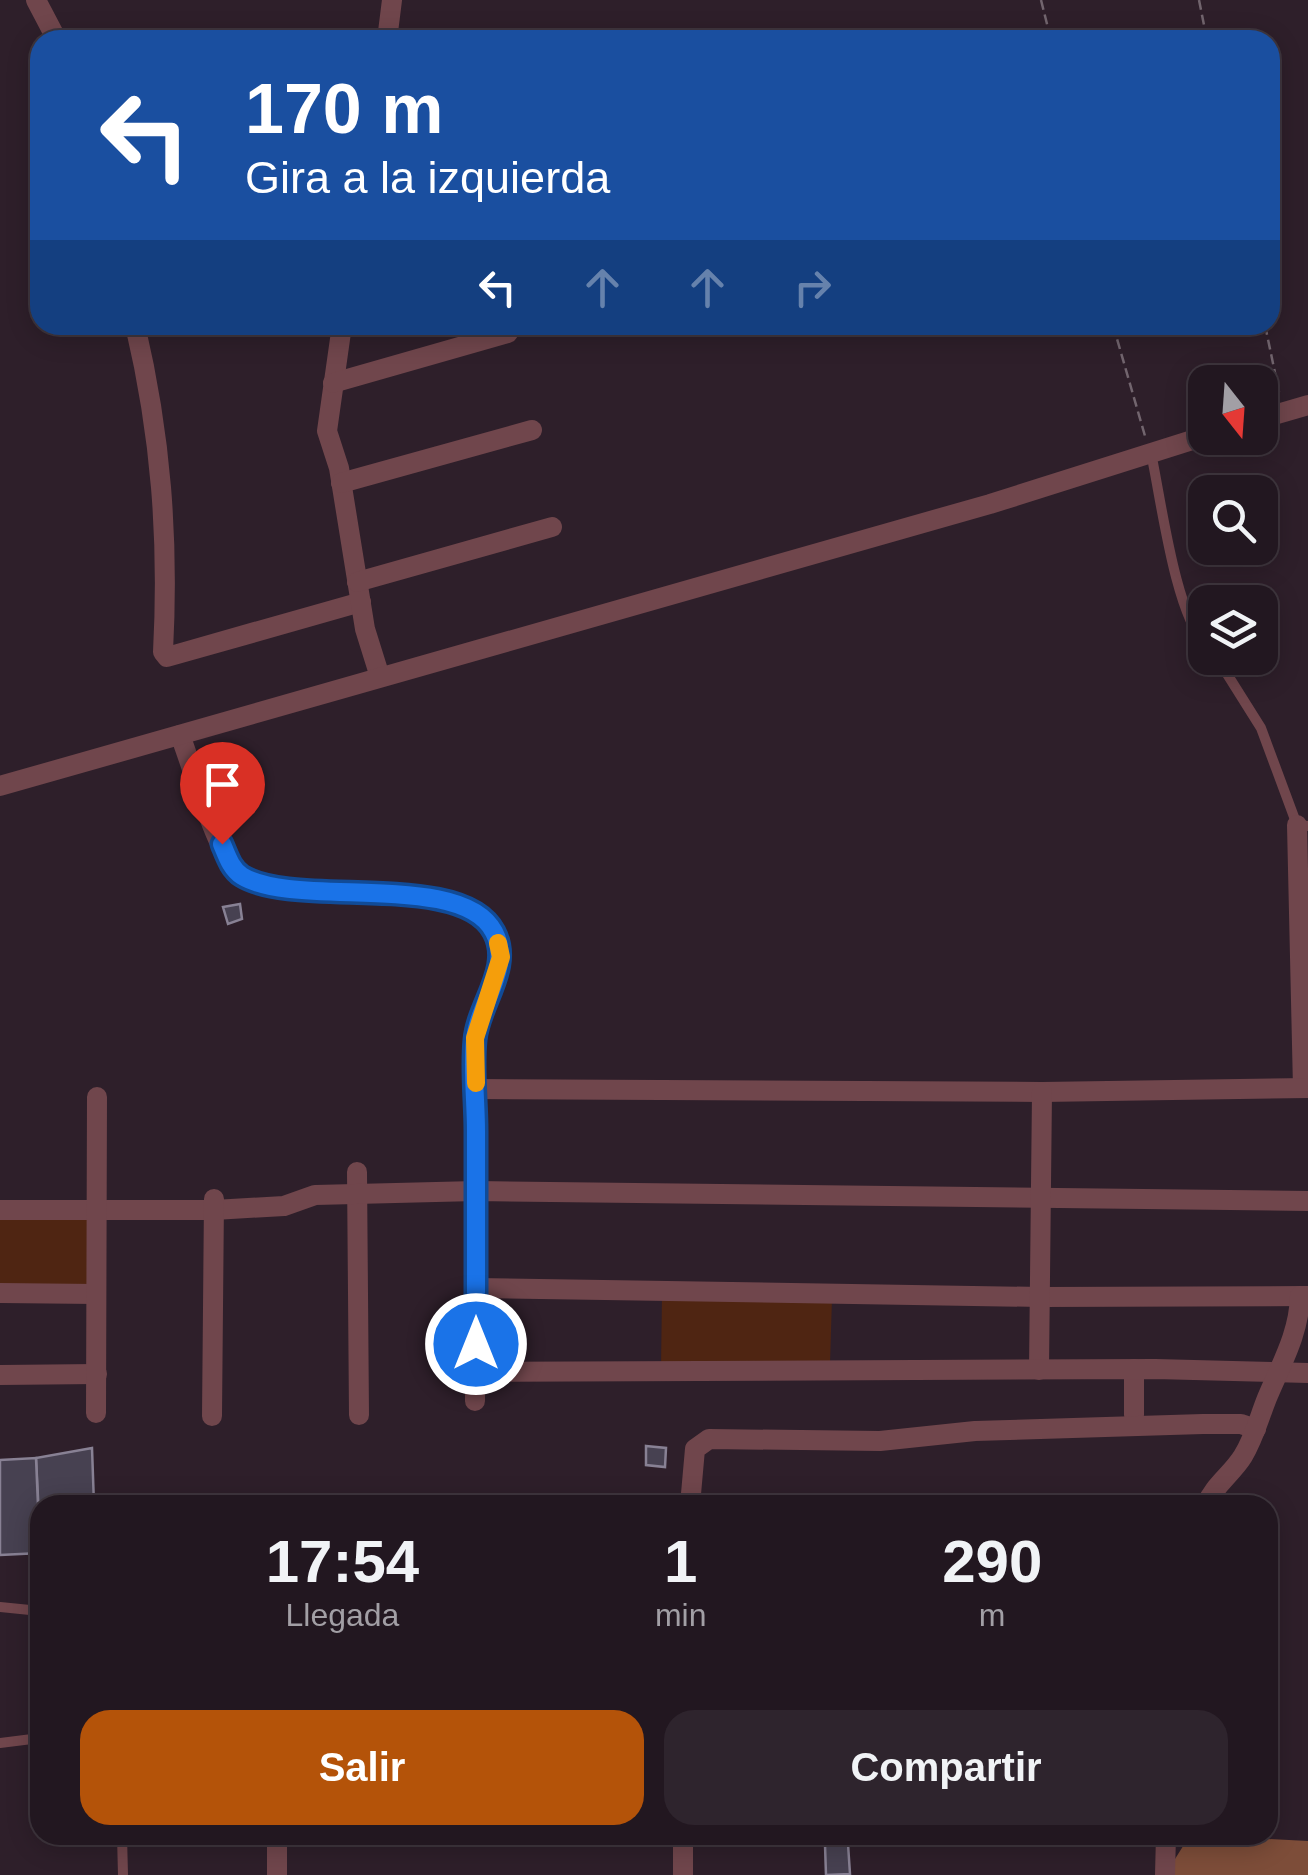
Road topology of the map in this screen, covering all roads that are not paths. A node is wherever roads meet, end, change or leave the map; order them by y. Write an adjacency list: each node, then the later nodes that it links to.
1 (36, 0): 3 (street)
2 (392, 0): 4 (street)
3 (52, 30)
4 (388, 30)
5 (137, 335): 16 (street)
6 (340, 335): 8 (street)
7 (498, 335): 8 (street)
8 (332, 383): 14 (street)
9 (1308, 405): 10 (street)
10 (1278, 414)
11 (532, 430): 14 (street)
12 (1188, 441): 13 (street)
13 (1150, 452): 17 (lane); 19 (street)
14 (341, 483): 16 (street)
15 (552, 527): 16 (street)
16 (359, 592): 19 (street)
17 (1188, 612)
18 (1228, 675): 22 (lane)
19 (380, 677): 20 (street)
20 (180, 735): 21 (street); 24 (street)
21 (0, 786)
22 (1302, 825): 23 (street)
23 (1306, 1088): 25 (street)
24 (476, 1089): 25 (street); 28 (street)
25 (1042, 1092): 30 (street)
26 (97, 1097): 34 (street)
27 (357, 1172): 29 (street)
28 (476, 1191): 29 (street); 30 (street); 35 (street)
29 (358, 1194): 32 (street); 49 (street)
30 (1043, 1200): 31 (street); 39 (street)
31 (1308, 1200)
32 (214, 1203): 34 (street); 51 (street)
33 (0, 1210): 34 (street)
34 (96, 1210): 37 (street)
35 (476, 1288): 39 (street); 42 (street)
36 (0, 1293): 37 (street)
37 (96, 1294): 46 (street)
38 (1304, 1296): 39 (street); 43 (street)
39 (1041, 1297): 40 (street)
40 (1039, 1370): 41 (street); 42 (street)
41 (1134, 1370): 43 (street); 50 (street)
42 (476, 1372): 47 (street)
43 (1277, 1372): 44 (street); 52 (street)
44 (1308, 1373)
45 (0, 1374): 46 (street)
46 (98, 1374): 48 (street)
47 (475, 1401)
48 (96, 1413)
49 (359, 1415)
50 (1134, 1415)
51 (212, 1416)
52 (1256, 1428): 53 (street); 54 (street)
53 (691, 1495)
54 (1211, 1495)
55 (0, 1607): 56 (lane)
56 (30, 1609)
57 (30, 1740): 58 (lane)
58 (0, 1744)
59 (122, 1845): 63 (lane)
60 (277, 1845): 64 (street)
61 (683, 1845): 65 (street)
62 (1166, 1845): 66 (street)
63 (122, 1875)
64 (277, 1875)
65 (683, 1875)
66 (1166, 1875)

